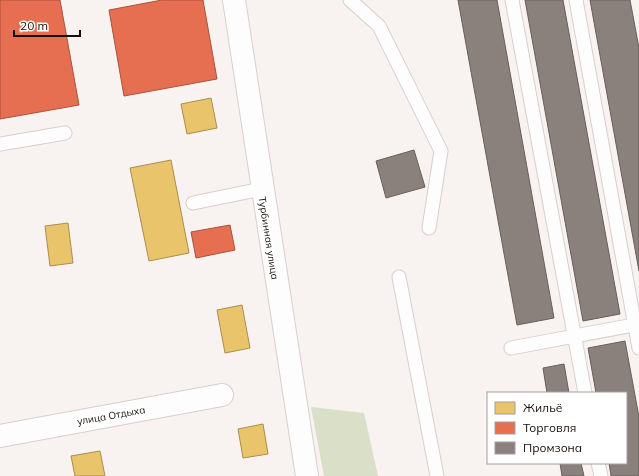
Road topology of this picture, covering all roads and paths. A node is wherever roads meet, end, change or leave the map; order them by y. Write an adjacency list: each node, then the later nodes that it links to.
1 (234, 0): 7 (street, Турбинная улица)
2 (350, 0): 9 (lane)
3 (512, 0): 12 (lane)
4 (576, 0): 11 (lane)
5 (65, 133): 6 (lane)
6 (0, 144)
7 (262, 189): 8 (lane); 19 (street, Турбинная улица)
8 (192, 203)
9 (429, 228)
10 (399, 277): 20 (lane)
11 (637, 325): 12 (lane); 14 (lane)
12 (575, 336): 13 (lane); 15 (lane)
13 (511, 348)
14 (639, 348)
15 (585, 392)
16 (222, 395): 17 (street, улица Отдыха)
17 (0, 436)
18 (598, 464): 21 (lane)
19 (307, 476)
20 (437, 476)
21 (601, 476)

